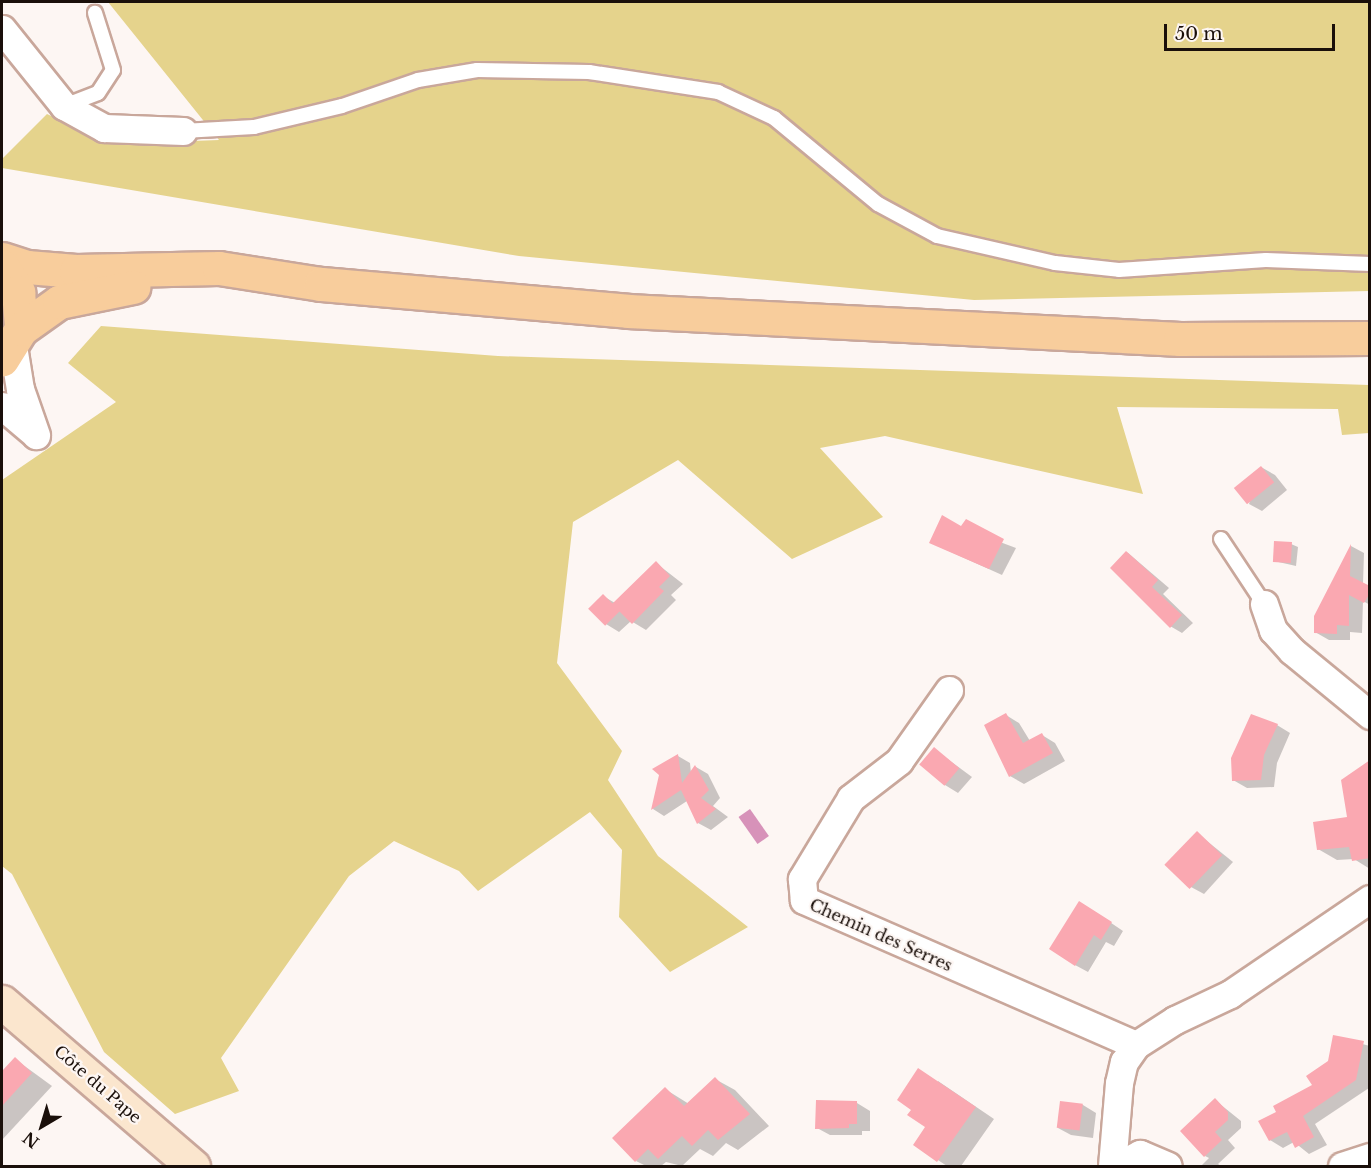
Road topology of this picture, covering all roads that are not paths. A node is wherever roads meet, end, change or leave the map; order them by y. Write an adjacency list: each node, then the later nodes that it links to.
1 (95, 13): 3 (lane)
2 (2, 28): 3 (street)
3 (64, 106): 4 (street)
4 (183, 131): 6 (lane)
5 (2, 259): 8 (main road)
6 (1370, 264)
7 (2, 266): 10 (main road)
8 (628, 311): 9 (main road); 10 (main road)
9 (1370, 338)
10 (12, 345): 11 (street)
11 (2, 406)
12 (1221, 539): 13 (lane)
13 (1264, 604): 15 (street)
14 (949, 690): 18 (street, Chemin des Serres)
15 (1370, 714)
16 (1370, 899): 18 (street)
17 (2, 1002): 20 (main road, Côte du Pape)
18 (1136, 1045): 21 (street)
19 (1370, 1157): 24 (street)
20 (193, 1167)
21 (1112, 1167)
22 (1118, 1167): 23 (street)
23 (1168, 1167)
24 (1342, 1167)

